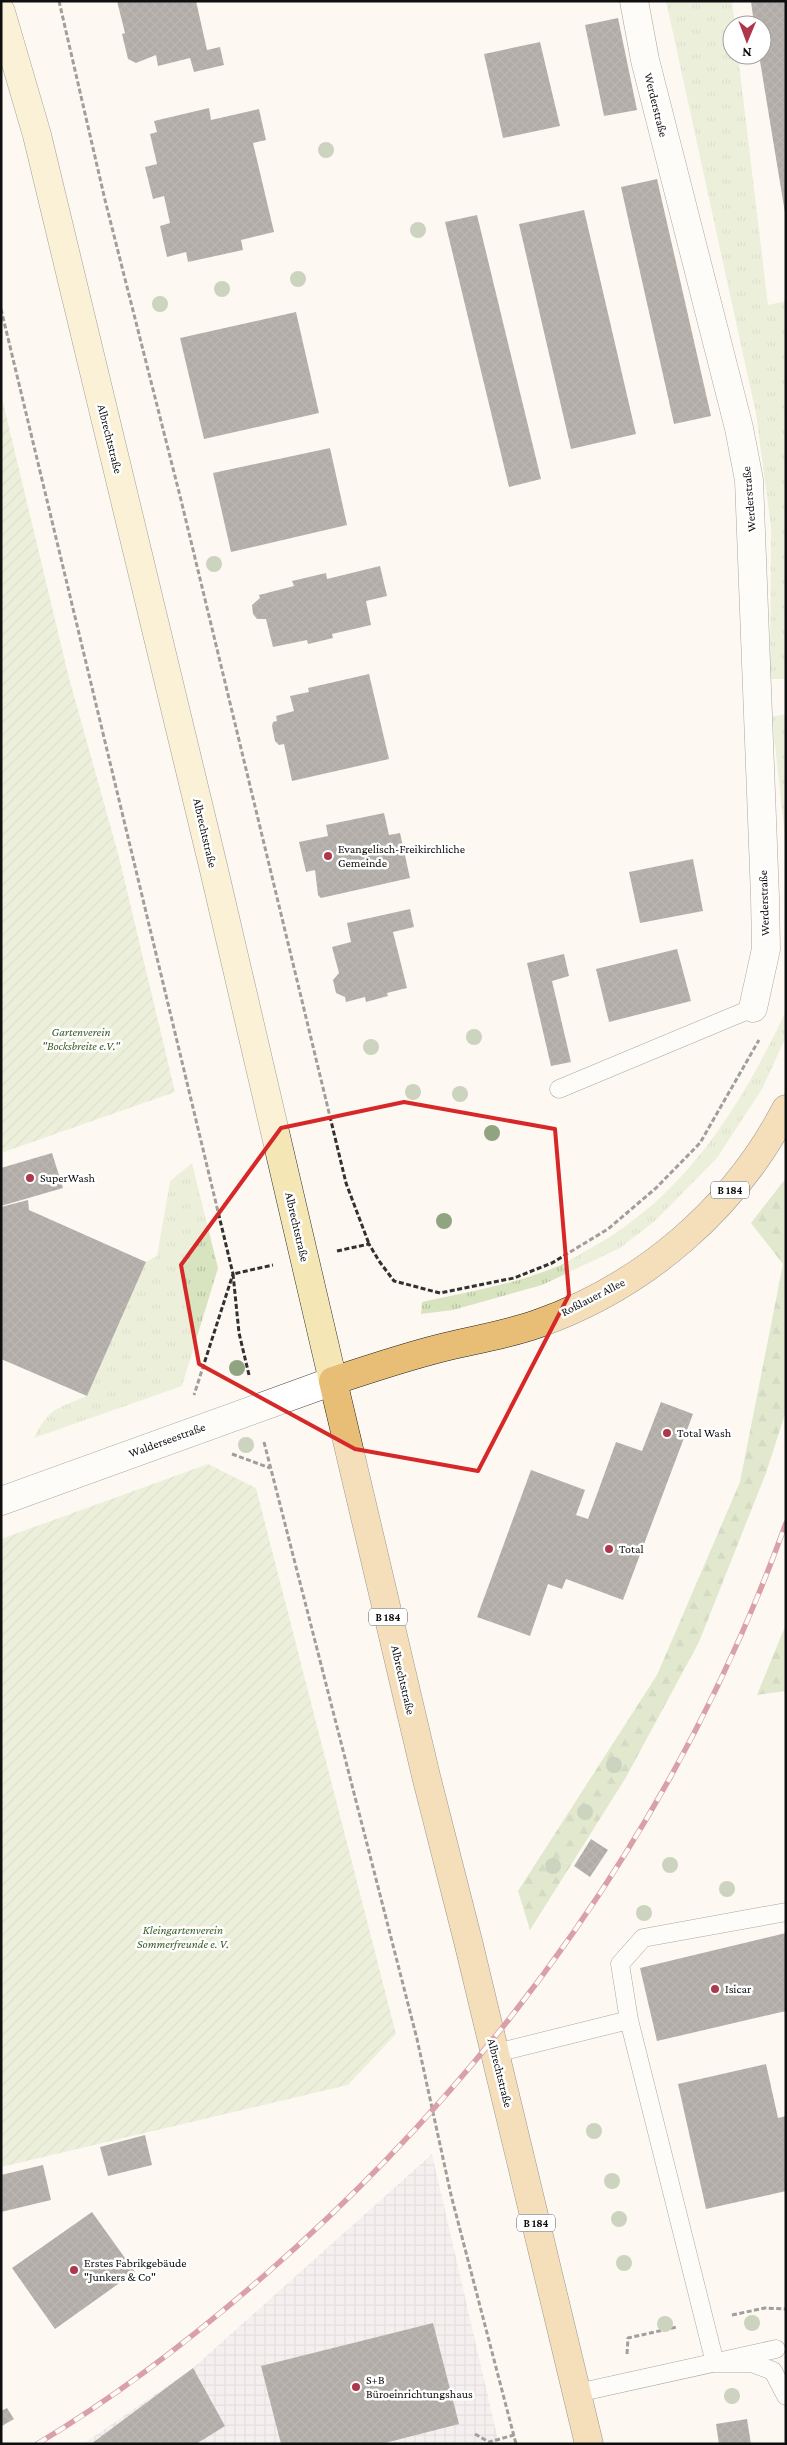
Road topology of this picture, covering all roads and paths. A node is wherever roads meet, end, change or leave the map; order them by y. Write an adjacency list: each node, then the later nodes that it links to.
1 (59, 1): 9 (path)
2 (634, 1): 5 (street, Werderstraße)
3 (1, 12): 10 (main road, Albrechtstraße)
4 (1, 309): 11 (path)
5 (752, 1008): 7 (lane)
6 (762, 1036): 9 (path)
7 (559, 1089)
8 (786, 1109): 12 (main road, Roßlauer Allee / B 184)
9 (369, 1244): 10 (path)
10 (304, 1259): 11 (path); 12 (main road, Albrechtstraße)
11 (233, 1274): 13 (path); 14 (path)
12 (333, 1381): 13 (street, Walderseestraße); 18 (main road, Albrechtstraße / B 184)
13 (257, 1408): 14 (street, Walderseestraße); 26 (path)
14 (182, 1434): 15 (street, Walderseestraße)
15 (1, 1501)
16 (786, 1912): 17 (lane)
17 (629, 2020): 18 (lane); 22 (lane)
18 (496, 2054): 23 (main road, Albrechtstraße / B 184)
19 (765, 2308): 20 (path)
20 (786, 2309)
21 (776, 2349): 22 (lane)
22 (715, 2362): 23 (lane); 24 (lane)
23 (577, 2393): 28 (main road, Albrechtstraße / B 184)
24 (786, 2396)
25 (475, 2434): 26 (path)
26 (514, 2435): 27 (path)
27 (516, 2444)
28 (590, 2444)

